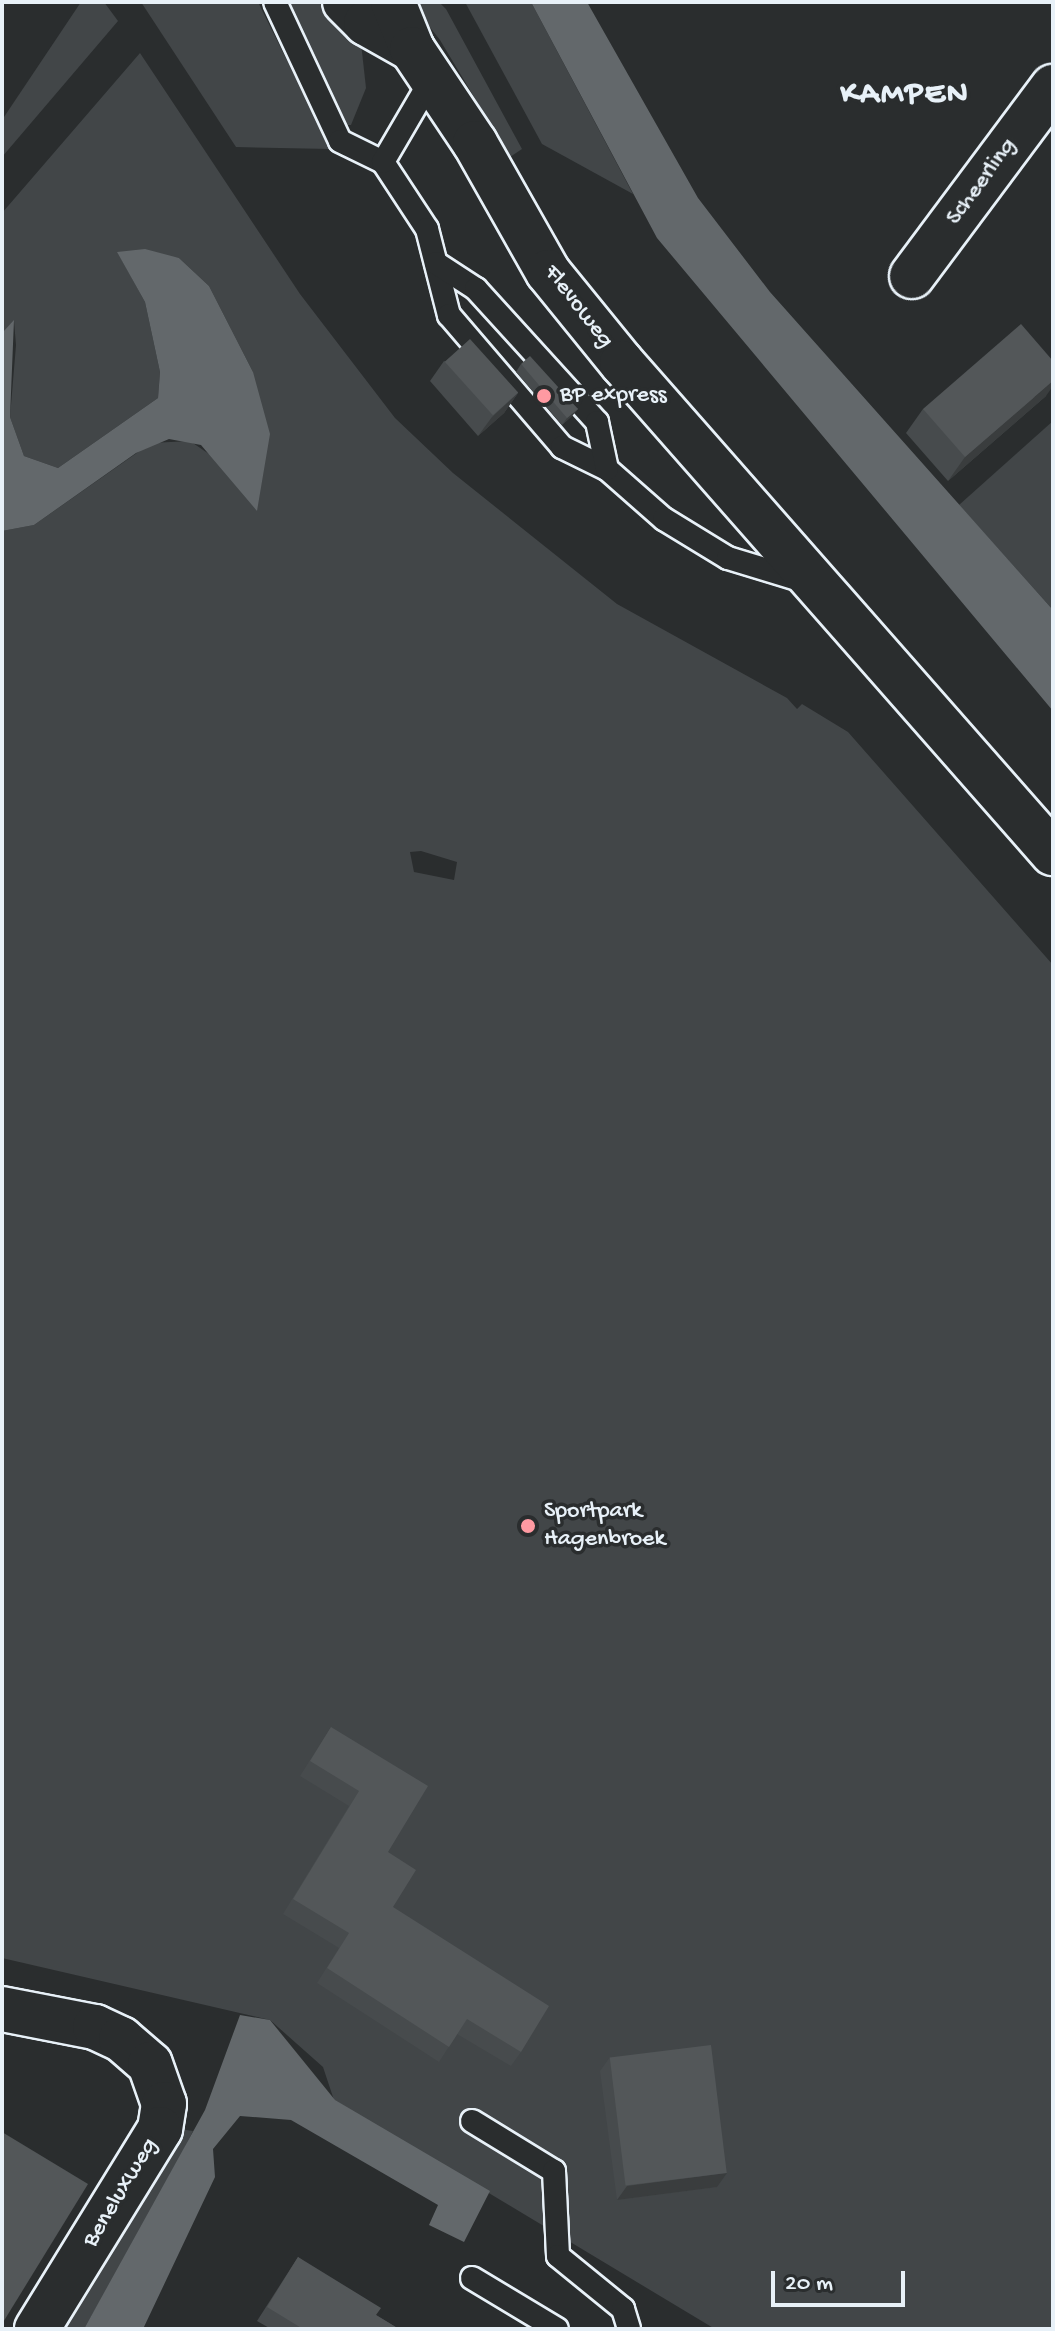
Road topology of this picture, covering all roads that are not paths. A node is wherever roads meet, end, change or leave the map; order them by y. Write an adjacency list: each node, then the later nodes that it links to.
1 (275, 2): 6 (lane)
2 (345, 2): 4 (main road, Flevoweg)
3 (393, 2): 4 (main road, Flevoweg)
4 (422, 63): 6 (lane); 10 (main road, Flevoweg)
5 (1053, 87): 8 (main road, Scheerling)
6 (383, 162): 7 (lane)
7 (436, 263): 9 (lane); 9 (lane)
8 (912, 276)
9 (607, 469): 10 (lane)
10 (819, 586): 11 (main road, Flevoweg)
11 (1053, 853)
12 (2, 2009): 15 (main road, Beneluxweg)
13 (472, 2121): 17 (lane)
14 (472, 2278): 16 (lane)
15 (37, 2329)
16 (557, 2329)
17 (629, 2329)

